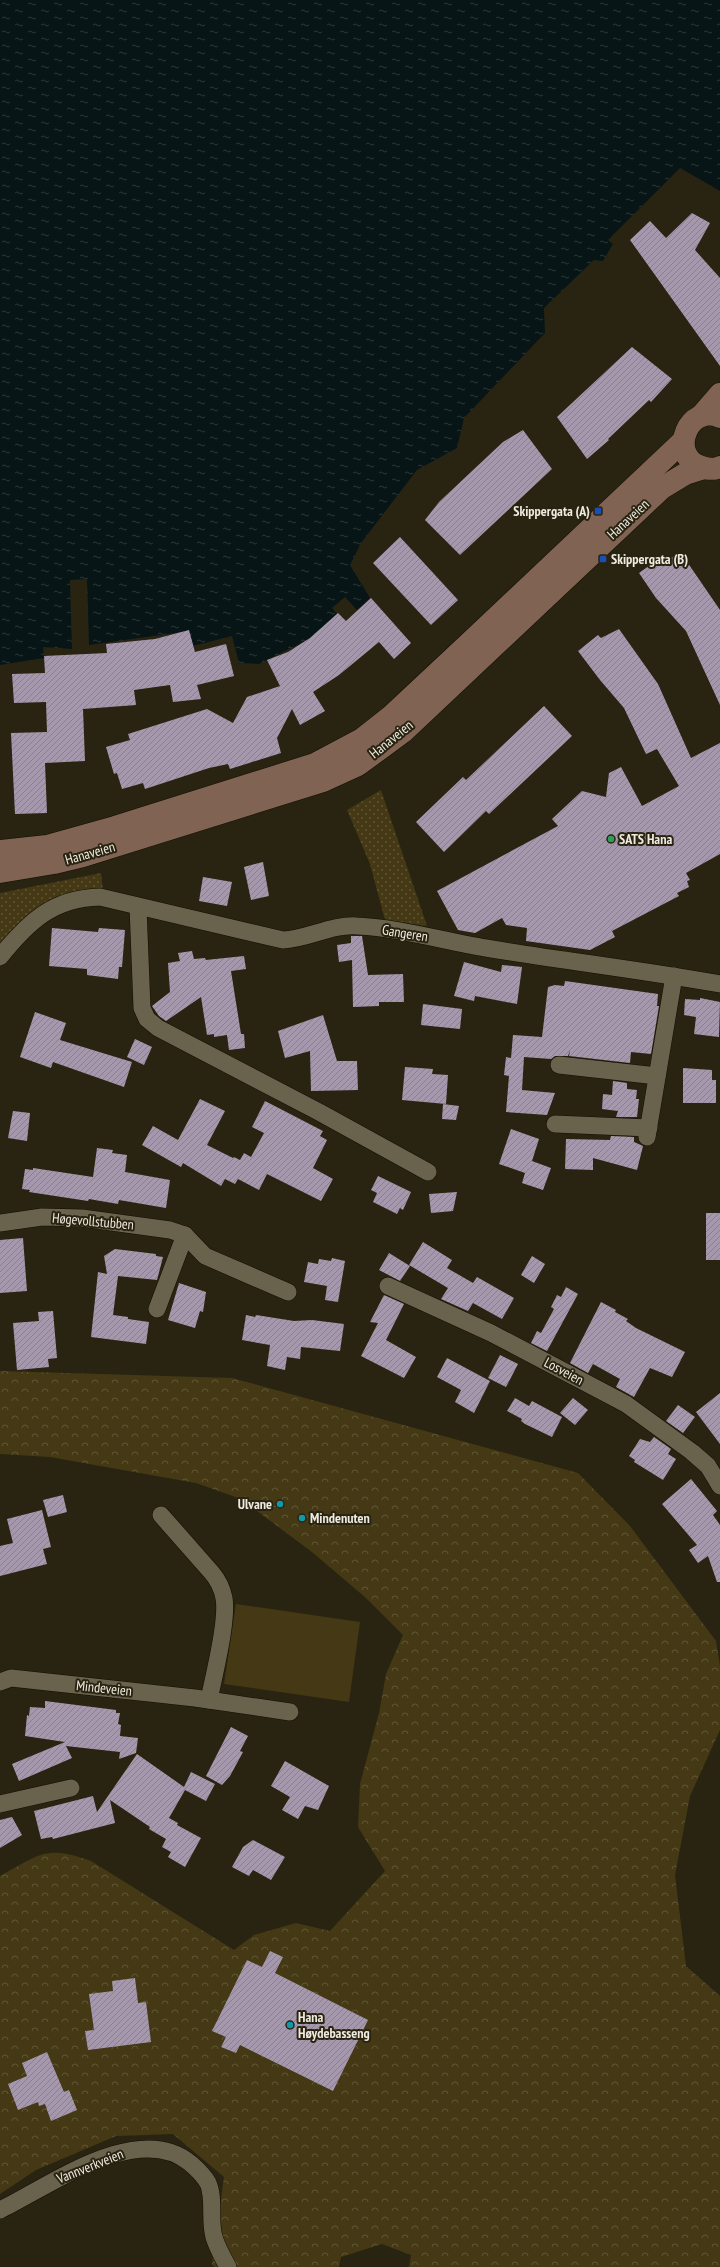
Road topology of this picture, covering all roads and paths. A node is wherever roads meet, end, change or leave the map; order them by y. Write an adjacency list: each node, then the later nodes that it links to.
1 (720, 394): 2 (main road)
2 (711, 417): 3 (main road)
3 (683, 441): 4 (main road); 5 (main road, Hanaveien)
4 (715, 468): 6 (main road, Hanaveien)
5 (0, 851)
6 (0, 872)
7 (138, 907): 8 (street, Gangeren); 9 (street, Gangeren); 14 (street)
8 (0, 957)
9 (674, 976): 10 (street, Gangeren); 12 (street)
10 (720, 984)
11 (559, 1065): 12 (street)
12 (657, 1076): 13 (street)
13 (555, 1124)
14 (428, 1172)
15 (0, 1223): 16 (street, Høgevollstubben)
16 (185, 1235): 18 (street, Høgevollstubben); 19 (street)
17 (388, 1286): 20 (street, Losveien)
18 (288, 1292)
19 (157, 1309)
20 (720, 1486)
21 (161, 1515): 23 (street)
22 (0, 1682): 23 (street, Mindeveien)
23 (209, 1700): 24 (street, Mindeveien)
24 (290, 1712)
25 (71, 1788): 26 (street)
26 (0, 1804)
27 (0, 2210): 28 (street, Vannverkveien)
28 (228, 2267)

